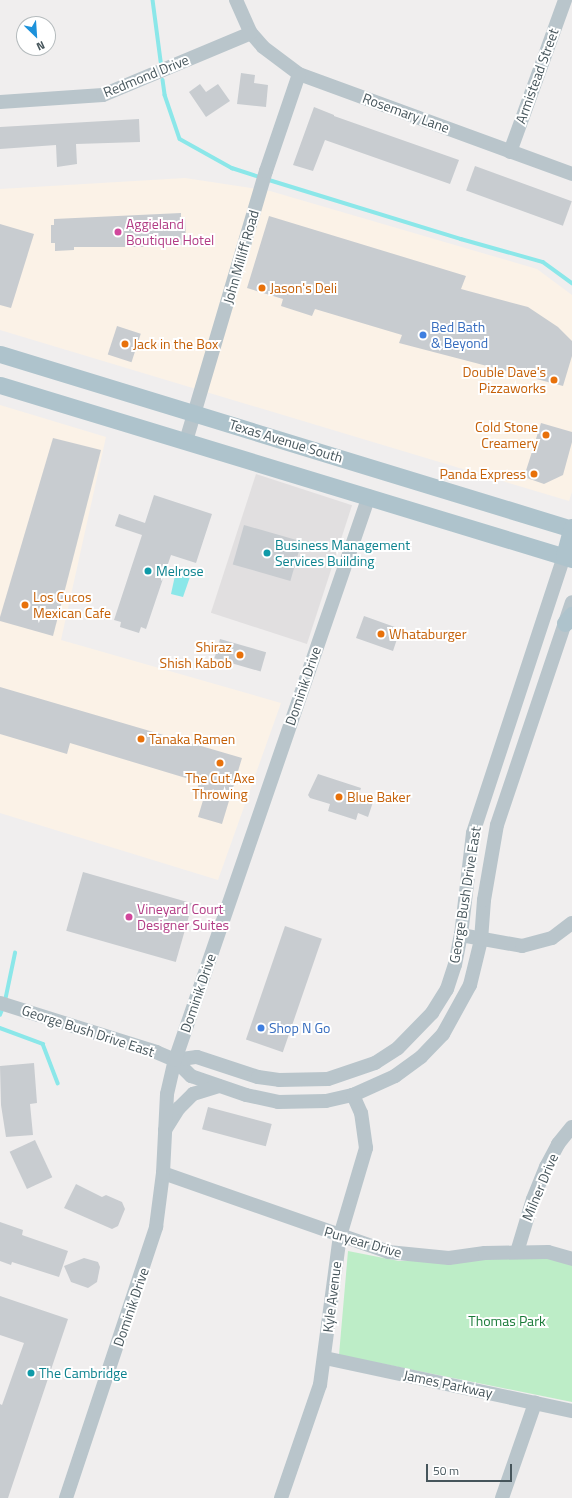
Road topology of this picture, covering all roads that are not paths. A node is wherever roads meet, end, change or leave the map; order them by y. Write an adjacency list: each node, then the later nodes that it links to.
1 (236, 0): 3 (street)
2 (565, 0): 6 (street, Armistead Street)
3 (251, 33): 4 (street, Rosemary Lane); 5 (street, Redmond Drive)
4 (299, 74): 6 (street, Rosemary Lane); 10 (street, John Milliff Road)
5 (0, 102)
6 (510, 152): 7 (street, Rosemary Lane)
7 (572, 174)
8 (0, 354): 10 (main road, Texas Avenue South)
9 (0, 385): 11 (main road, Texas Avenue South)
10 (194, 413): 11 (street, John Milliff Road); 13 (main road, Texas Avenue South)
11 (186, 440): 12 (main road, Texas Avenue South)
12 (369, 496): 14 (main road, Texas Avenue South); 21 (street, Dominik Drive)
13 (572, 528): 14 (main road, George Bush Drive East)
14 (568, 558): 18 (street, George Bush Drive East)
15 (572, 602): 16 (street, George Bush Drive East)
16 (569, 619): 19 (street, George Bush Drive East)
17 (572, 923): 19 (street)
18 (461, 936): 19 (street); 21 (street, George Bush Drive East)
19 (481, 940): 23 (street, George Bush Drive East)
20 (0, 1003): 21 (street, George Bush Drive East)
21 (175, 1060): 22 (street, George Bush Drive East); 25 (street, Dominik Drive)
22 (219, 1086): 23 (street, George Bush Drive East); 25 (street)
23 (354, 1095): 27 (street, Kyle Avenue)
24 (572, 1127): 28 (street, Milner Drive)
25 (165, 1130): 26 (street, Dominik Drive)
26 (163, 1173): 27 (street, Puryear Drive); 33 (street, Dominik Drive)
27 (340, 1236): 28 (street, Puryear Drive); 30 (street, Kyle Avenue)
28 (517, 1252): 29 (street, Puryear Drive)
29 (572, 1259)
30 (324, 1358): 31 (street, James Parkway); 34 (street, Kyle Avenue)
31 (535, 1402): 32 (street, James Parkway); 35 (street)
32 (572, 1411)
33 (66, 1498)
34 (281, 1498)
35 (502, 1498)

